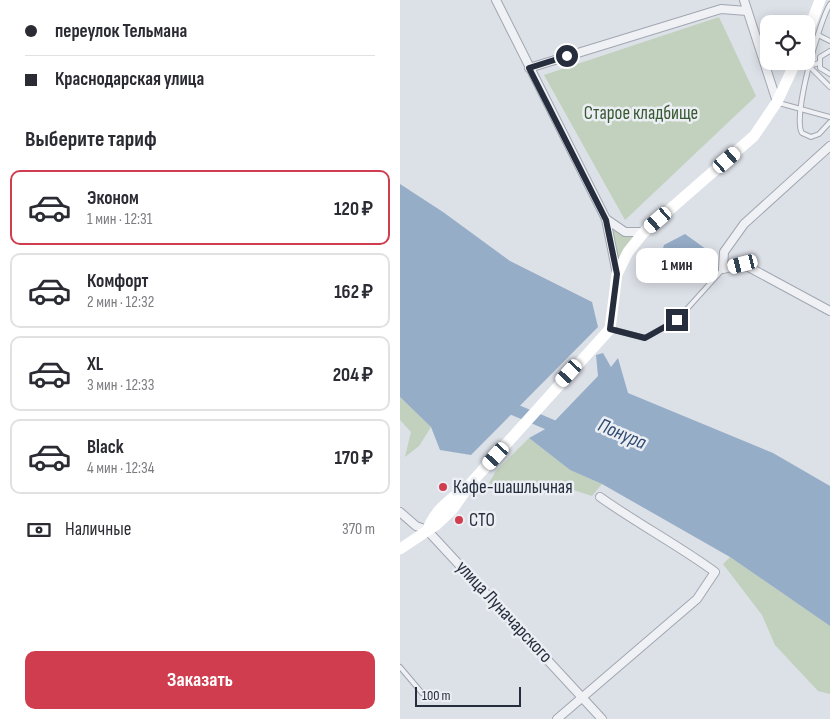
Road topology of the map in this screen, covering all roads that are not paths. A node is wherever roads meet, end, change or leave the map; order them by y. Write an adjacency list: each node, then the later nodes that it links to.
1 (496, 0): 14 (street)
2 (744, 0): 5 (street)
3 (820, 0): 6 (street)
4 (830, 4): 7 (lane)
5 (746, 11): 14 (street); 20 (street)
6 (814, 15)
7 (818, 36): 8 (lane); 9 (lane)
8 (830, 41)
9 (816, 47): 11 (lane)
10 (830, 51): 11 (lane)
11 (820, 57): 12 (lane)
12 (819, 62): 13 (lane); 18 (lane)
13 (815, 64)
14 (529, 68): 25 (street)
15 (792, 70): 20 (street)
16 (808, 70): 21 (lane)
17 (813, 70): 19 (lane)
18 (830, 74)
19 (830, 87)
20 (777, 102): 21 (lane); 26 (street)
21 (801, 109): 22 (lane); 23 (lane)
22 (830, 117)
23 (830, 122)
24 (830, 146): 27 (street)
25 (606, 220): 26 (street); 28 (street)
26 (644, 232): 28 (street)
27 (723, 269): 29 (street); 30 (lane)
28 (617, 274): 30 (street)
29 (830, 311)
30 (610, 329): 33 (street)
31 (600, 497): 37 (street)
32 (400, 512): 33 (street, улица Луначарского)
33 (427, 530): 34 (street); 37 (street, улица Луначарского)
34 (400, 549)
35 (400, 667): 36 (lane)
36 (422, 693)
37 (584, 698): 38 (street); 39 (street, улица Луначарского)
38 (557, 719)
39 (602, 719)

